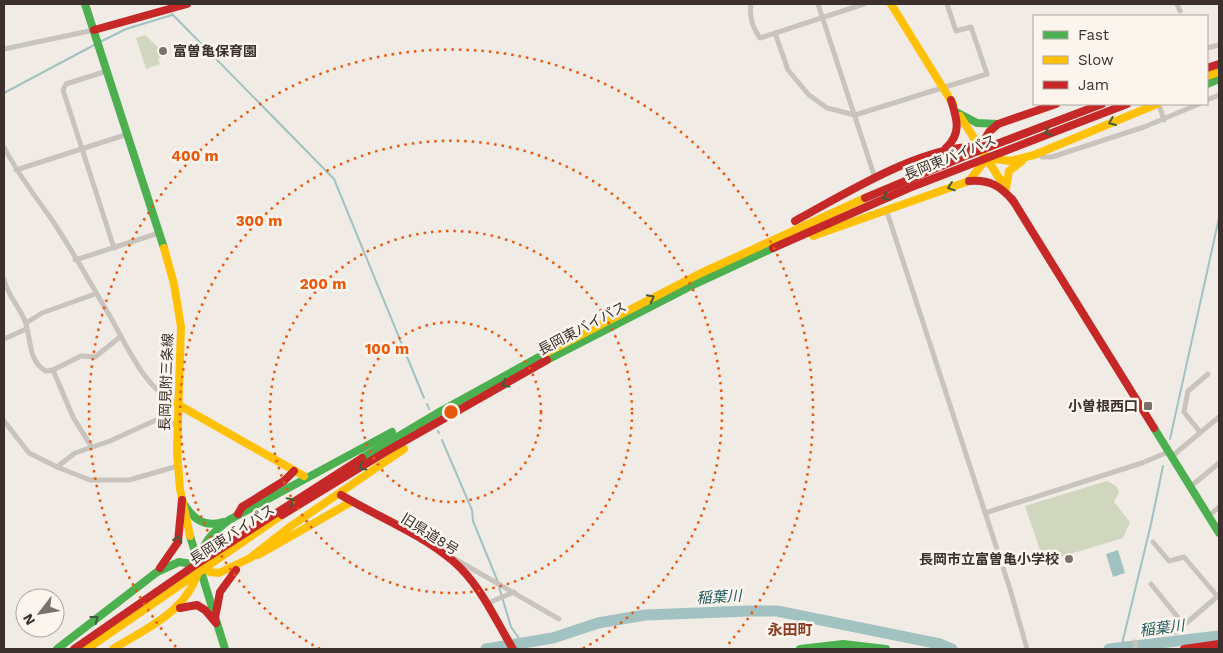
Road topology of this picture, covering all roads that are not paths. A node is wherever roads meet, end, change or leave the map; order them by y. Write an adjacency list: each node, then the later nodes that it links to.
1 (86, 4): 11 (main road, 長岡見附三条線)
2 (187, 4): 11 (main road)
3 (751, 4): 12 (street)
4 (818, 4): 10 (street)
5 (864, 4): 10 (street)
6 (891, 4): 15 (main road)
7 (947, 4): 15 (street)
8 (1177, 4): 9 (street)
9 (1180, 11)
10 (823, 17): 12 (street); 23 (street)
11 (94, 30): 13 (street); 14 (main road, 長岡見附三条線)
12 (775, 33): 23 (street)
13 (4, 49)
14 (107, 71): 26 (main road, 長岡見附三条線); 30 (street)
15 (943, 88): 16 (main road); 23 (street)
16 (951, 100): 22 (main road); 31 (main road)
17 (1053, 105): 25 (main road)
18 (1100, 105): 27 (main road, 長岡東バイパス)
19 (1124, 105): 27 (main road, 長岡東バイパス, one-way to 27)
20 (1197, 105): 24 (street)
21 (1159, 106): 24 (street); 32 (main road, one-way to 32)
22 (958, 113): 25 (main road); 29 (main road)
23 (855, 115): 37 (street)
24 (1164, 120): 32 (street)
25 (998, 124): 29 (main road)
26 (128, 134): 30 (street); 42 (main road, 長岡見附三条線)
27 (1020, 138): 35 (main road, 長岡東バイパス)
28 (4, 147): 33 (street)
29 (980, 147): 31 (main road); 34 (main road)
30 (82, 149): 36 (street); 43 (street)
31 (945, 149): 46 (main road)
32 (1036, 154): 34 (main road); 39 (main road)
33 (6, 157): 36 (street)
34 (988, 158): 38 (main road); 39 (main road)
35 (945, 168): 46 (main road, 長岡東バイパス); 48 (main road, 長岡東バイパス, one-way to 48)
36 (16, 170): 44 (street)
37 (875, 178)
38 (969, 181): 40 (main road); 48 (main road, one-way to 48)
39 (1006, 188): 40 (main road)
40 (1014, 202): 63 (main road)
41 (887, 212): 74 (street)
42 (159, 233): 43 (street); 55 (main road, 長岡見附三条線)
43 (114, 248): 44 (street)
44 (75, 260): 47 (street)
45 (4, 279): 49 (street)
46 (673, 286): 56 (main road, 長岡東バイパス, one-way to 46)
47 (95, 294): 49 (street); 51 (street)
48 (658, 303): 59 (main road, 長岡東バイパス, one-way to 59)
49 (26, 323): 50 (street)
50 (26, 329): 52 (street); 53 (street)
51 (120, 337): 53 (street); 55 (street)
52 (4, 339)
53 (53, 370): 62 (street)
54 (1208, 374): 61 (street)
55 (178, 404): 60 (main road, 長岡見附三条線); 67 (main road)
56 (438, 412): 75 (main road); 81 (main road, 長岡東バイパス, one-way to 56)
57 (1219, 417): 61 (street)
58 (4, 422): 66 (street)
59 (434, 425): 81 (main road, 長岡東バイパス, one-way to 81); 82 (main road)
60 (177, 426): 62 (street); 65 (main road, 長岡見附三条線)
61 (1200, 432): 63 (street)
62 (91, 446): 66 (street)
63 (1170, 454): 69 (main road); 74 (street)
64 (1219, 463): 69 (street)
65 (178, 466): 66 (street); 71 (main road, 長岡見附三条線)
66 (57, 467)
67 (294, 471): 68 (main road); 75 (main road)
68 (304, 476)
69 (1190, 487): 76 (main road)
70 (341, 495): 72 (main road, 旧県道8号)
71 (182, 500): 77 (main road); 83 (main road, 長岡見附三条線); 84 (main road, one-way to 71)
72 (351, 502): 80 (main road, 旧県道8号); 82 (main road)
73 (1219, 507): 76 (street)
74 (985, 513): 106 (street)
75 (237, 516): 77 (main road)
76 (1208, 516): 78 (main road)
77 (229, 520): 83 (main road)
78 (1219, 533)
79 (1153, 542): 88 (street)
80 (433, 547): 87 (street); 89 (main road, 旧県道8号)
81 (223, 549): 86 (main road, 長岡東バイパス)
82 (251, 557): 83 (main road); 93 (main road)
83 (200, 566): 84 (main road); 91 (main road); 93 (main road, 長岡見附三条線)
84 (157, 572): 98 (main road, one-way to 84)
85 (1151, 584): 94 (street)
86 (170, 585): 99 (main road, 長岡東バイパス); 100 (main road, 長岡東バイパス)
87 (514, 592): 89 (street); 92 (street)
88 (1217, 597): 90 (street); 94 (street)
89 (486, 604): 103 (main road, 旧県道8号)
90 (1219, 605)
91 (174, 612): 93 (main road); 101 (main road)
92 (558, 619)
93 (216, 621): 102 (main road, 長岡見附三条線)
94 (1184, 625): 95 (street)
95 (1176, 632)
96 (1136, 642): 107 (street)
97 (1219, 644): 108 (main road)
98 (57, 649)
99 (74, 649)
100 (87, 649)
101 (113, 649)
102 (225, 649)
103 (513, 649)
104 (800, 649): 105 (main road)
105 (886, 649)
106 (1027, 649)
107 (1136, 649)
108 (1184, 649)

